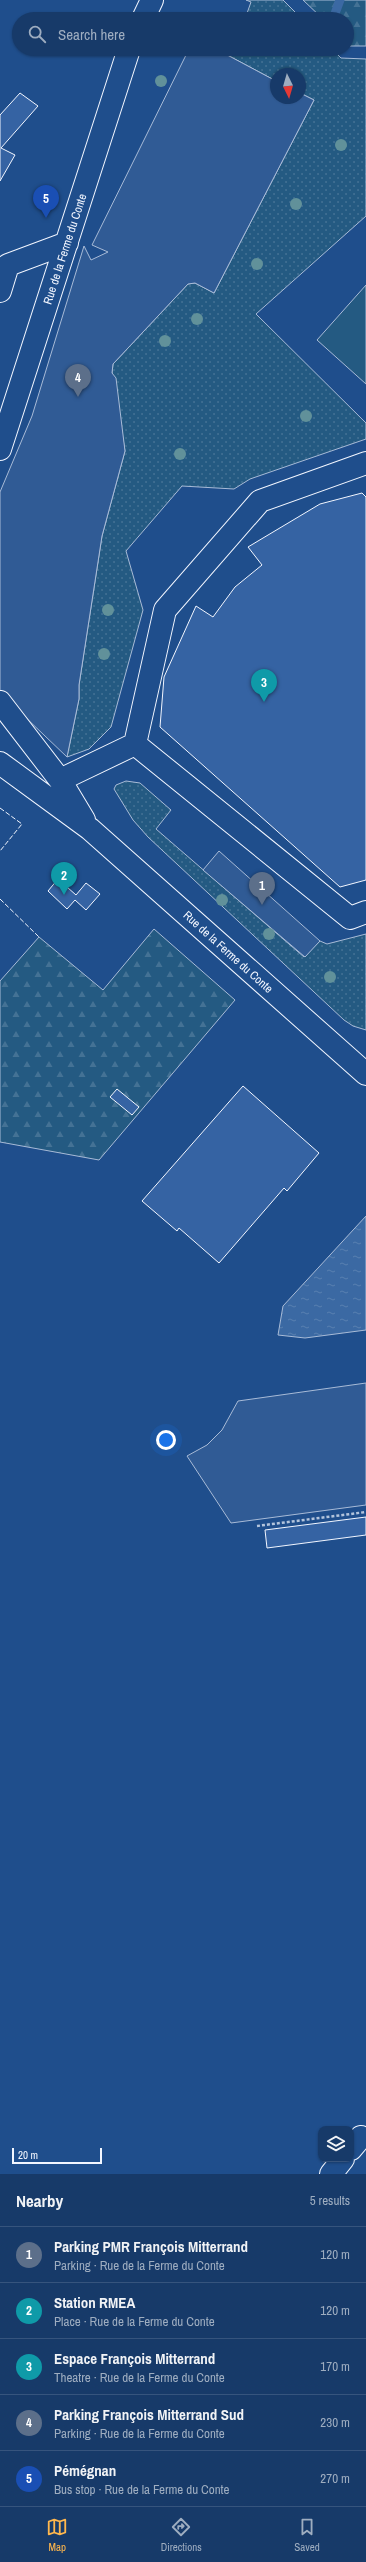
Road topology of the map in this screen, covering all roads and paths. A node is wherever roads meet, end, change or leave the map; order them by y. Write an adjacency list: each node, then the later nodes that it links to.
1 (152, 0): 2 (street)
2 (146, 12)
3 (128, 56): 4 (street, Rue de la Ferme du Conte)
4 (67, 243): 5 (street); 6 (street, Rue de la Ferme du Conte)
5 (0, 291)
6 (0, 449)
7 (366, 463): 9 (street)
8 (0, 702): 11 (street, Rue de la Ferme du Conte)
9 (135, 744): 11 (street); 13 (street)
10 (0, 763): 12 (street, Rue de la Ferme du Conte)
11 (60, 780): 12 (street, Rue de la Ferme du Conte)
12 (90, 829): 14 (street, Rue de la Ferme du Conte)
13 (366, 912)
14 (366, 1074)
15 (366, 1512): 16 (path)
16 (257, 1526)
17 (341, 2162): 18 (street)
18 (331, 2174)

